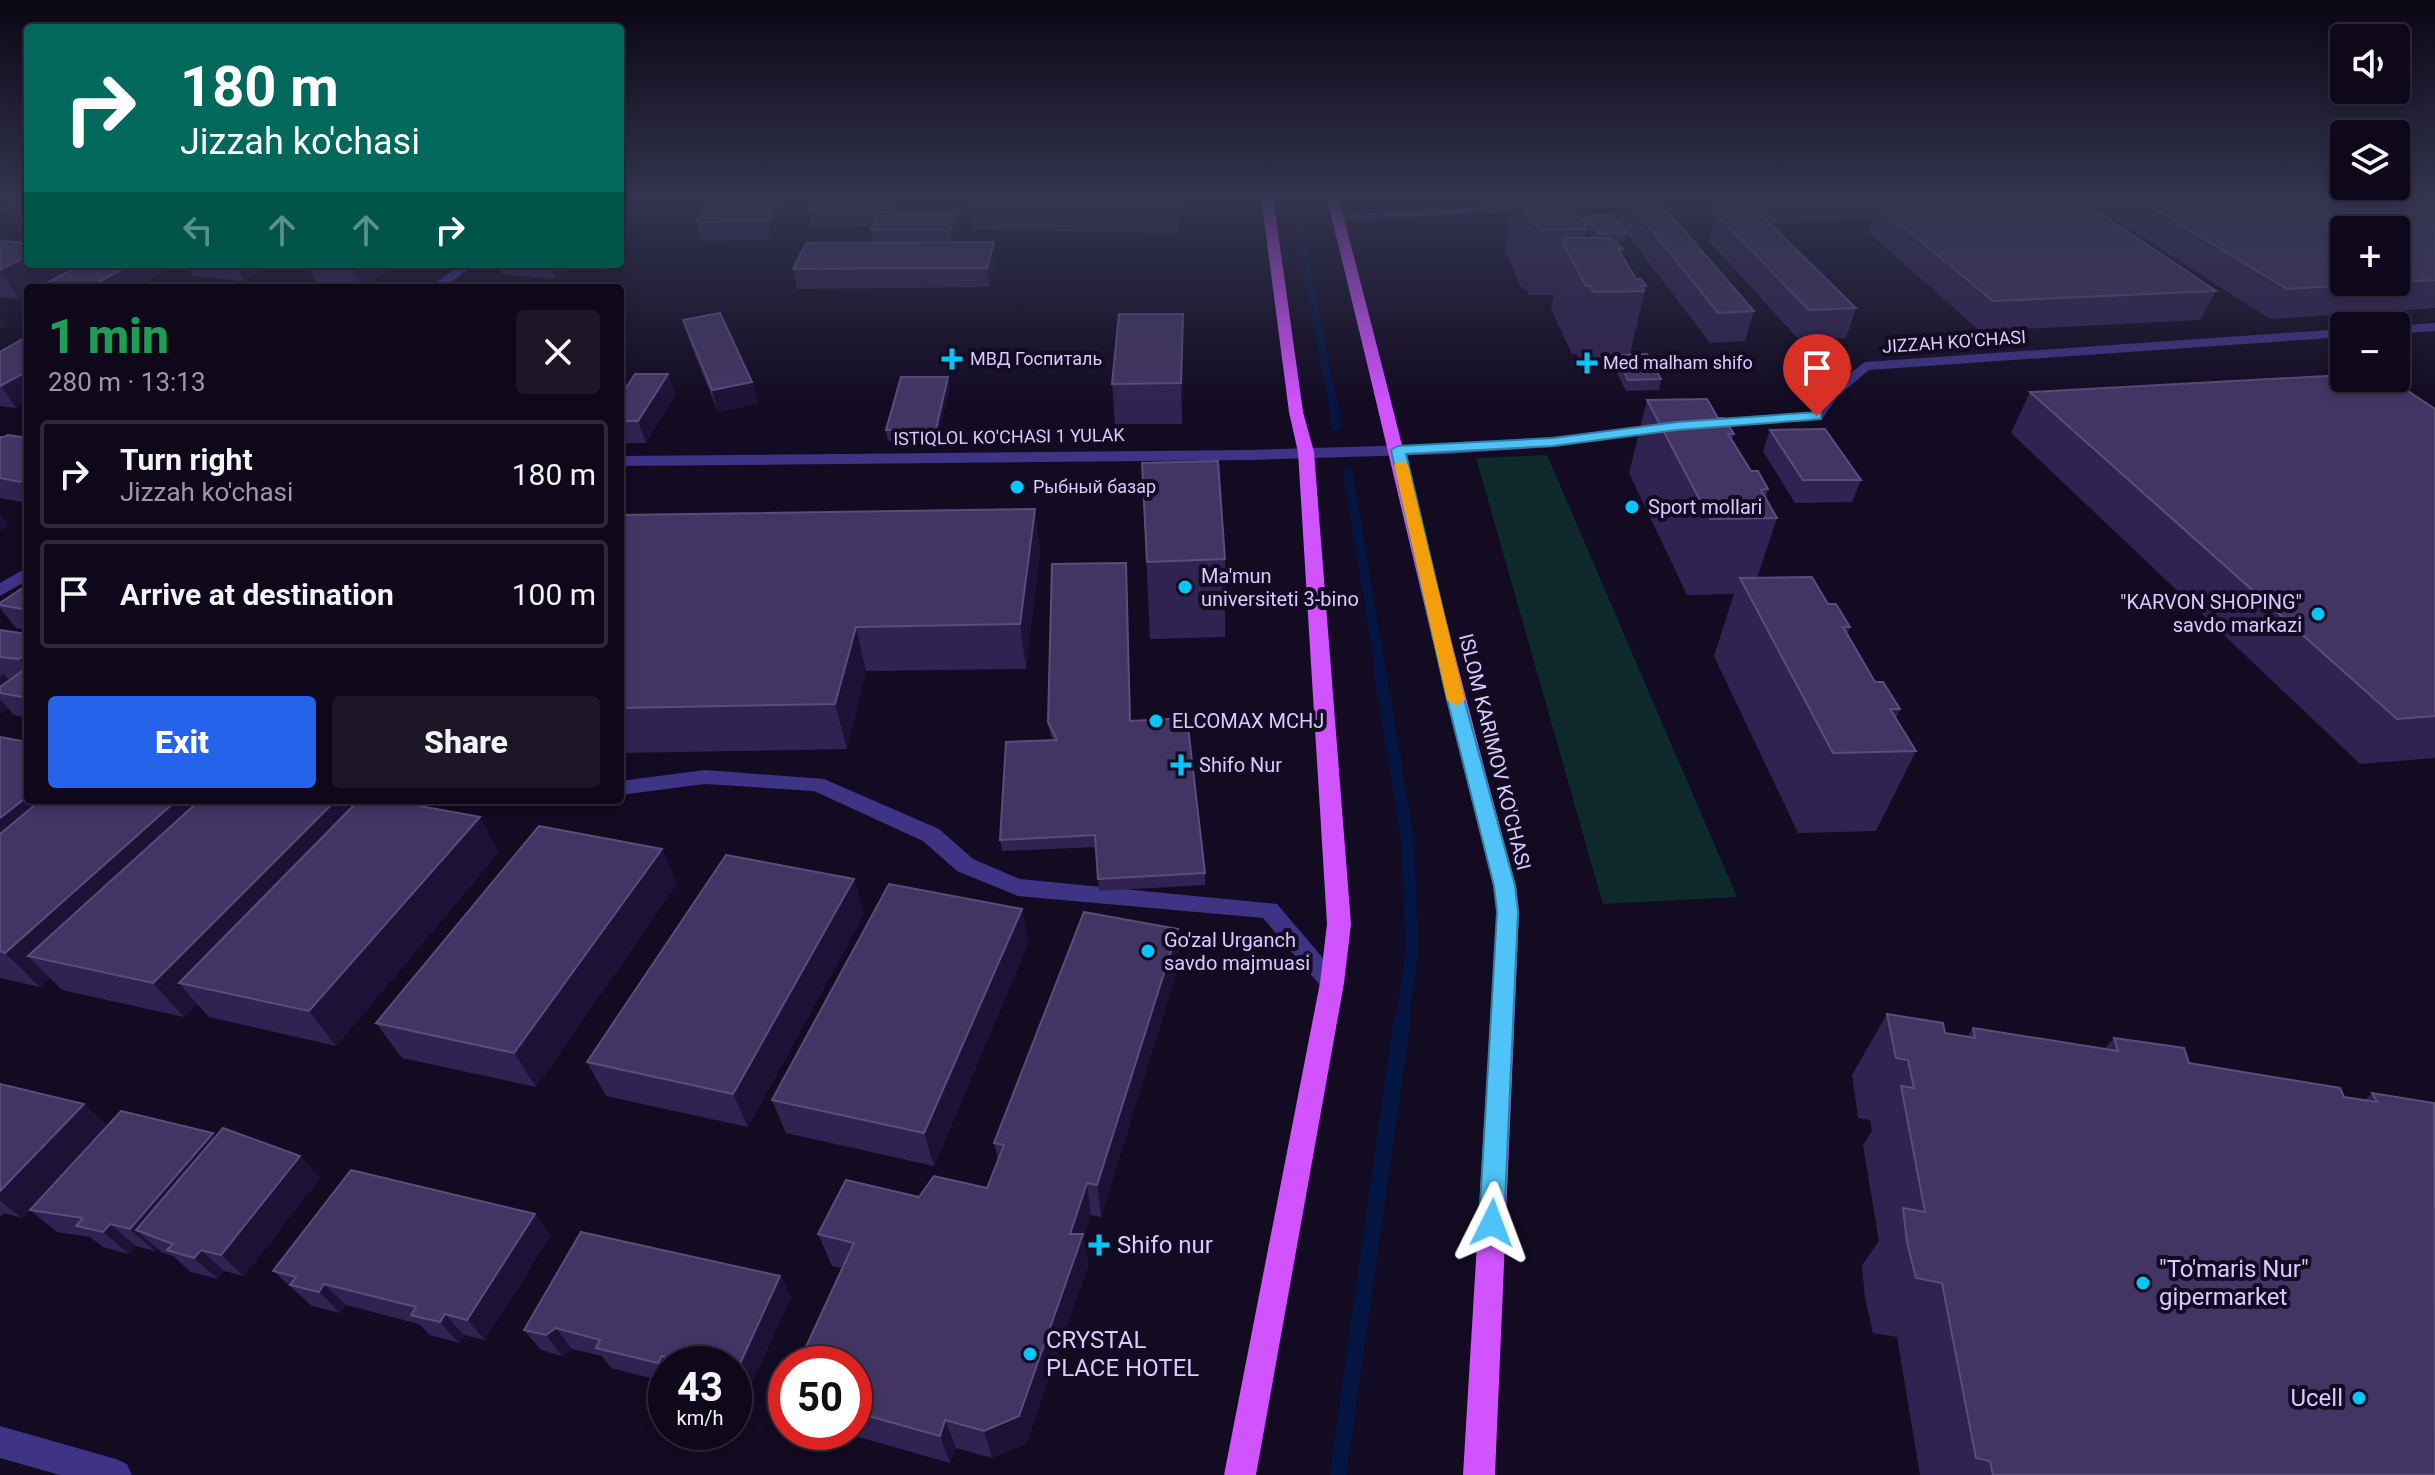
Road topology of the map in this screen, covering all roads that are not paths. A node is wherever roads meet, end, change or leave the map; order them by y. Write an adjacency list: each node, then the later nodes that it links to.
1 (1276, 265): 9 (main road)
2 (1349, 265): 8 (main road, ISLOM KARIMOV KO'CHASI)
3 (463, 268): 4 (street)
4 (441, 284)
5 (2435, 327): 6 (street)
6 (2410, 329)
7 (2330, 334): 8 (street, JIZZAH KO'CHASI)
8 (1398, 450): 9 (street, ISTIQLOL KO'CHASI 1 YULAK); 18 (main road, ISLOM KARIMOV KO'CHASI)
9 (1306, 452): 10 (street, ISTIQLOL KO'CHASI 1 YULAK); 14 (main road)
10 (624, 461)
11 (24, 575): 12 (street)
12 (0, 591)
13 (624, 787): 14 (street)
14 (1332, 983): 17 (main road)
15 (0, 1442): 16 (street)
16 (116, 1475)
17 (1240, 1475)
18 (1479, 1475)

